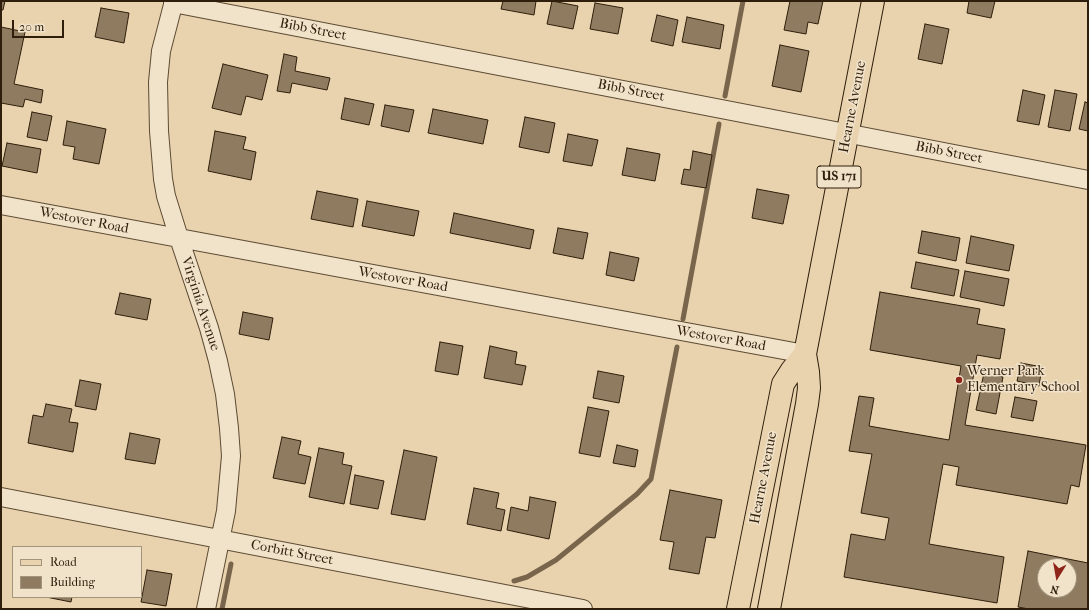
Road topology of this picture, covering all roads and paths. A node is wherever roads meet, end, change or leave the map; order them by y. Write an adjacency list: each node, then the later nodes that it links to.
1 (873, 1): 3 (main road, Hearne Avenue / US 171)
2 (174, 2): 3 (street, Bibb Street); 6 (street, Virginia Avenue)
3 (848, 133): 4 (street, Bibb Street); 7 (main road, Hearne Avenue / US 171)
4 (1088, 180)
5 (1, 205): 6 (street, Westover Road)
6 (179, 238): 7 (street, Westover Road); 9 (street, Virginia Avenue)
7 (805, 354): 12 (main road, Hearne Avenue / US 171); 13 (main road, Hearne Avenue / US 171)
8 (1, 497): 9 (street, Corbitt Street)
9 (221, 539): 10 (street, Virginia Avenue); 11 (street, Corbitt Street)
10 (206, 609)
11 (583, 609)
12 (738, 609)
13 (769, 609)

